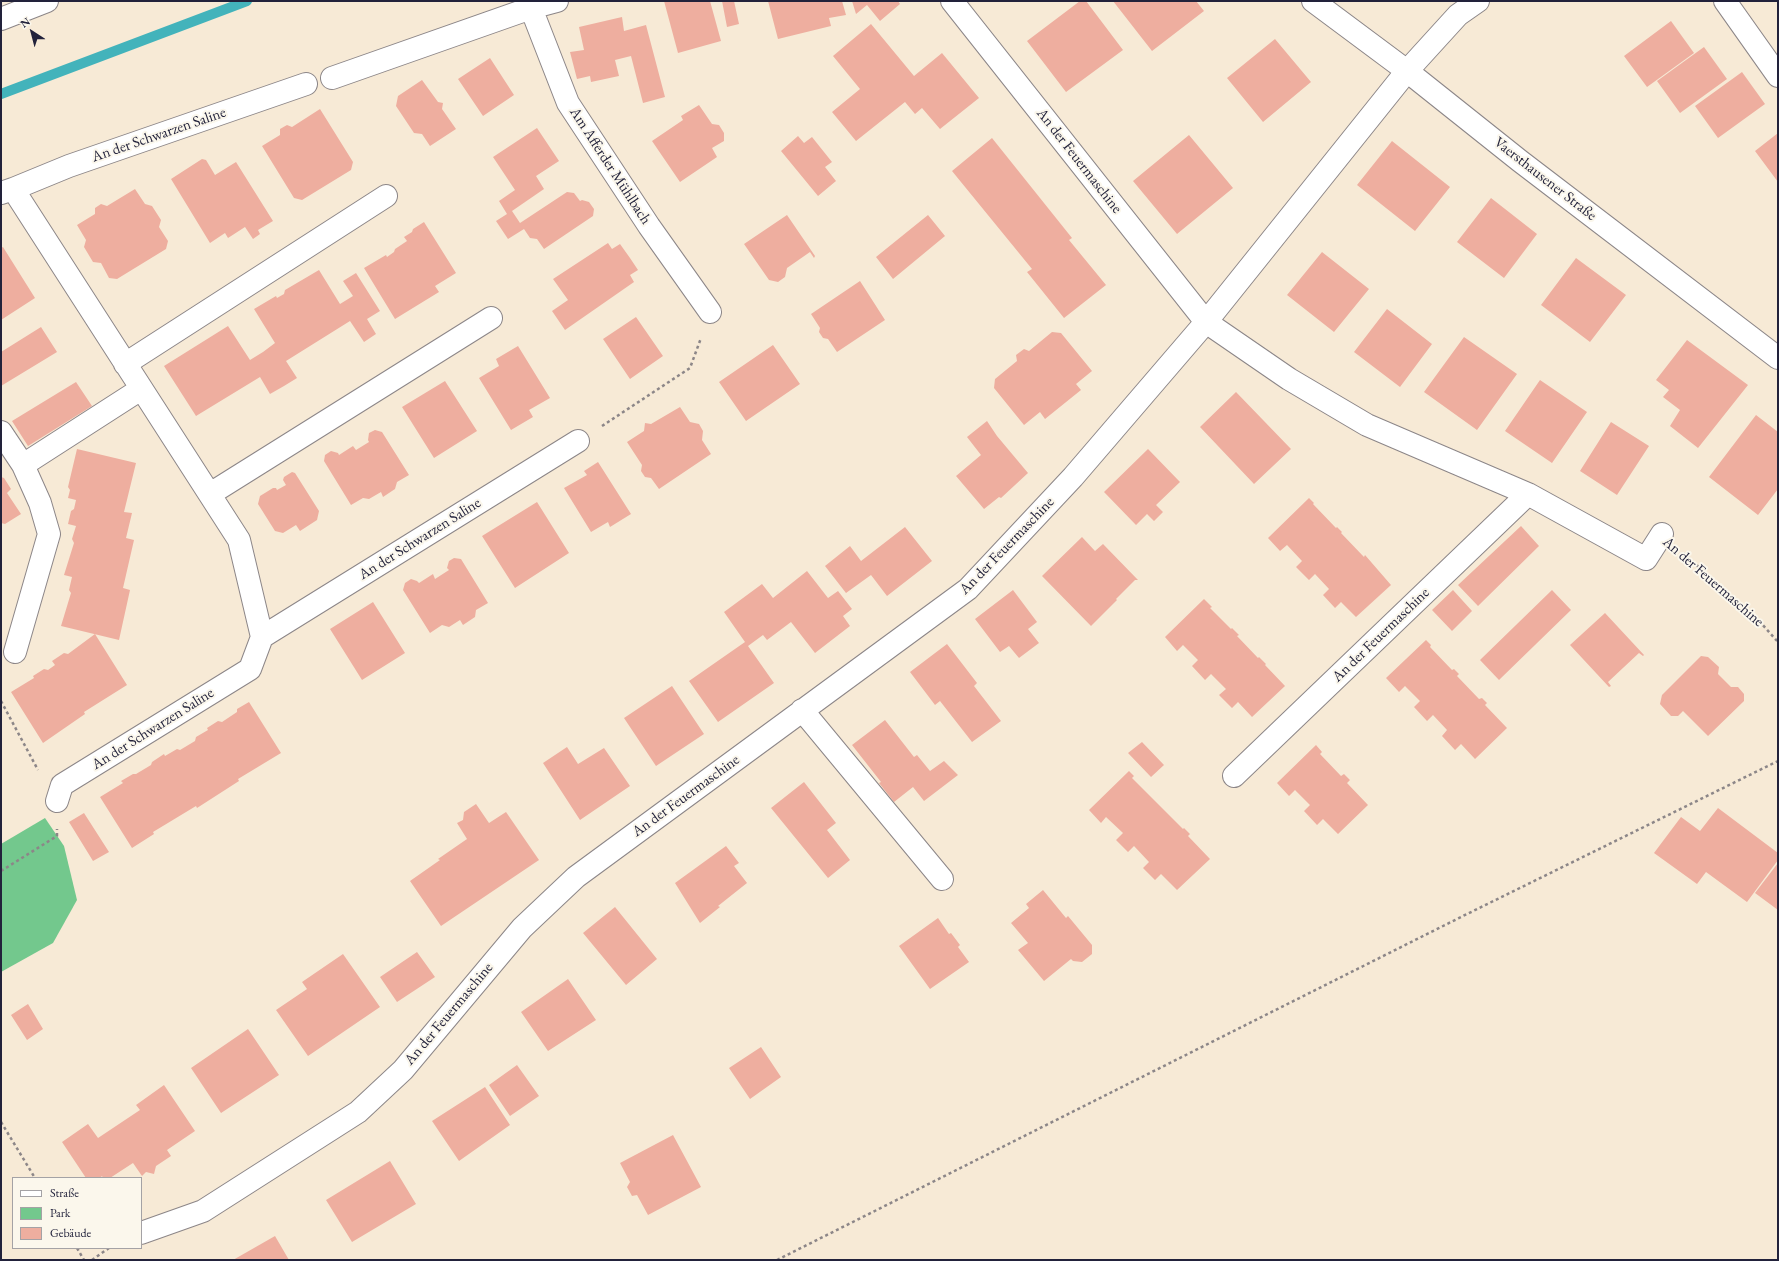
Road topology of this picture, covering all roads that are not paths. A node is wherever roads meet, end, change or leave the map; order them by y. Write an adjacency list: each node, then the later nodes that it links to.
1 (46, 1): 8 (street)
2 (557, 1): 7 (street)
3 (952, 1): 17 (street, An der Feuermaschine)
4 (1313, 1): 9 (street, Vaersthausener Straße)
5 (1478, 1): 9 (street, An der Feuermaschine)
6 (1725, 1): 10 (street)
7 (531, 8): 11 (street); 15 (street, Am Afferder Mühlbach)
8 (1, 19)
9 (1407, 71): 17 (street, An der Feuermaschine); 18 (street, Vaersthausener Straße)
10 (1778, 76)
11 (332, 78)
12 (306, 84): 13 (street, An der Schwarzen Saline)
13 (7, 191): 19 (street, An der Schwarzen Saline)
14 (386, 196): 19 (street)
15 (710, 312)
16 (492, 318): 24 (street)
17 (1206, 322): 25 (street, An der Feuermaschine); 29 (street, An der Feuermaschine)
18 (1778, 358)
19 (125, 364): 20 (street, An der Schwarzen Saline)
20 (141, 389): 23 (street); 24 (street, An der Schwarzen Saline)
21 (1, 432): 23 (street)
22 (578, 441): 27 (street, An der Schwarzen Saline)
23 (24, 466): 28 (street)
24 (210, 494): 27 (street, An der Schwarzen Saline)
25 (1528, 494): 26 (street, An der Feuermaschine); 30 (street, An der Feuermaschine)
26 (1662, 534)
27 (262, 637): 31 (street, An der Schwarzen Saline)
28 (14, 652)
29 (802, 710): 32 (street); 33 (street, An der Feuermaschine)
30 (1234, 776)
31 (59, 793)
32 (942, 879)
33 (142, 1233)

